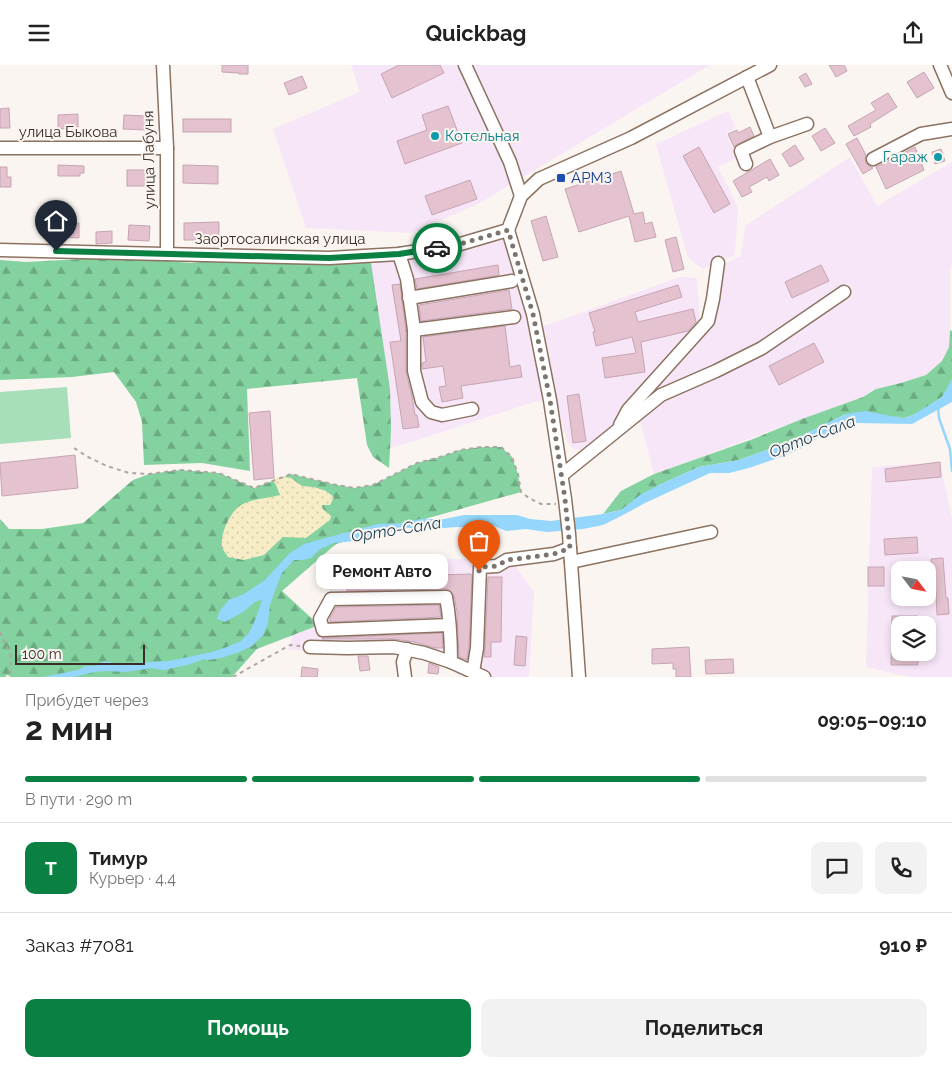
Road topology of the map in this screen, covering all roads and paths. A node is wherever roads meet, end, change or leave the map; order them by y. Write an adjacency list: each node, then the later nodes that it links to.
1 (163, 65): 11 (street, улица Лабуня)
2 (465, 65): 14 (street)
3 (770, 65): 5 (street)
4 (940, 65): 6 (street)
5 (748, 77): 9 (street); 14 (street)
6 (952, 93)
7 (807, 124): 9 (street)
8 (952, 129): 12 (street)
9 (770, 137): 13 (street)
10 (0, 148): 11 (street, улица Быкова)
11 (167, 148): 17 (street, улица Лабуня)
12 (873, 159)
13 (746, 164)
14 (521, 196): 15 (street)
15 (508, 230): 18 (street, Заортосалинская улица); 28 (street)
16 (0, 250): 17 (street, Заортосалинская улица)
17 (167, 254): 18 (street, Заортосалинская улица)
18 (399, 254): 22 (street)
19 (718, 263): 26 (street)
20 (512, 281): 22 (street)
21 (844, 292): 26 (street)
22 (409, 298): 24 (street)
23 (514, 317): 24 (street)
24 (414, 330): 25 (street)
25 (472, 409)
26 (616, 431): 28 (street)
27 (74, 448): 29 (path)
28 (562, 475): 29 (street)
29 (566, 503): 31 (street)
30 (710, 532): 32 (street)
31 (570, 548): 32 (street); 38 (street)
32 (571, 562): 42 (street)
33 (450, 625): 33 (street); 37 (street)
34 (0, 632): 39 (path)
35 (310, 647): 36 (street); 40 (path)
36 (407, 649): 37 (street); 41 (street)
37 (451, 662): 38 (street)
38 (478, 675)
39 (10, 676)
40 (233, 677)
41 (405, 677)
42 (579, 677)

